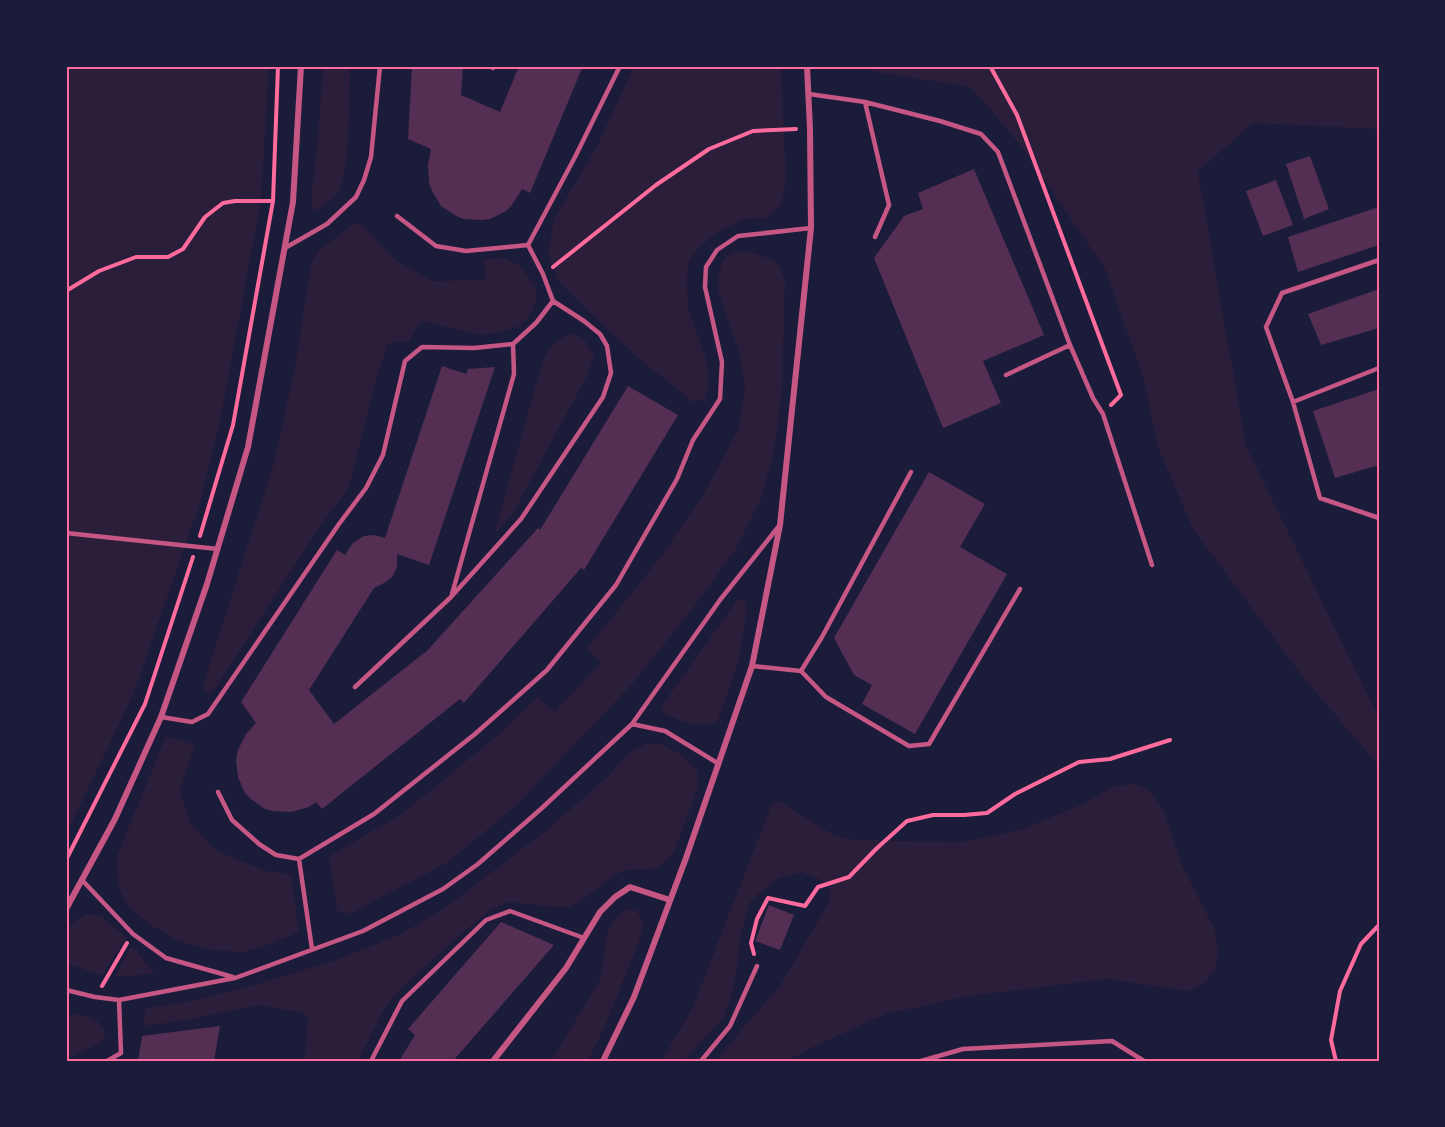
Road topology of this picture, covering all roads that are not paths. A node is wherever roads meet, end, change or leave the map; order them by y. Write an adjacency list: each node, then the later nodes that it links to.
1 (301, 66): 11 (street)
2 (380, 66): 11 (lane)
3 (620, 66): 10 (lane)
4 (807, 66): 5 (street)
5 (809, 94): 6 (lane); 8 (street)
6 (865, 102): 9 (lane); 15 (lane)
7 (397, 216): 10 (lane)
8 (811, 228): 21 (street); 34 (lane)
9 (875, 237)
10 (528, 245): 13 (lane)
11 (285, 248): 23 (street)
12 (1379, 260): 18 (lane)
13 (553, 301): 14 (lane); 26 (lane)
14 (513, 344): 26 (lane); 30 (lane)
15 (1070, 345): 17 (lane); 24 (lane)
16 (1379, 368): 18 (lane)
17 (1006, 375)
18 (1293, 402): 20 (lane)
19 (911, 472): 28 (lane)
20 (1379, 518)
21 (780, 525): 27 (street); 31 (lane)
22 (66, 533): 23 (lane)
23 (218, 549): 30 (street)
24 (1152, 565)
25 (1020, 589): 28 (lane)
26 (451, 597): 29 (lane)
27 (752, 666): 28 (lane); 32 (street)
28 (801, 671)
29 (355, 687)
30 (161, 717): 35 (street)
31 (632, 724): 32 (lane); 39 (lane)
32 (719, 764): 36 (street)
33 (218, 792): 34 (lane)
34 (299, 859): 39 (lane)
35 (82, 880): 37 (street); 41 (lane)
36 (670, 900): 38 (street); 49 (street)
37 (66, 909)
38 (584, 938): 47 (lane); 48 (street)
39 (312, 949): 41 (lane)
40 (757, 966): 50 (lane)
41 (235, 978): 43 (lane)
42 (66, 990): 43 (lane)
43 (119, 1000): 44 (lane)
44 (121, 1053): 45 (lane); 46 (lane)
45 (107, 1061)
46 (120, 1061)
47 (371, 1061)
48 (493, 1061)
49 (603, 1061)
50 (701, 1061)
51 (921, 1061): 52 (lane)
52 (1144, 1061)

